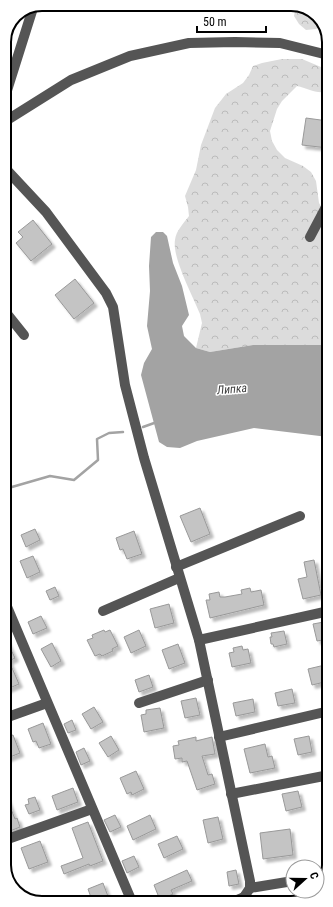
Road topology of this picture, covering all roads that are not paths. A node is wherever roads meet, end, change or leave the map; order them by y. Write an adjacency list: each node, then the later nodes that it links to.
1 (32, 13): 3 (street)
2 (322, 54): 4 (street)
3 (11, 78)
4 (11, 118)
5 (11, 174): 11 (street)
6 (322, 214): 7 (street)
7 (310, 237)
8 (11, 318): 9 (street)
9 (24, 334)
10 (300, 516): 11 (street)
11 (176, 567): 12 (street)
12 (179, 578): 13 (street); 16 (street)
13 (103, 611)
14 (322, 612): 16 (street)
15 (11, 616): 18 (street)
16 (199, 640): 17 (street)
17 (208, 680): 19 (street); 22 (street)
18 (47, 703): 21 (street); 25 (street)
19 (139, 703)
20 (322, 713): 22 (street)
21 (11, 716)
22 (219, 737): 24 (street)
23 (322, 776): 24 (street)
24 (231, 794): 29 (street)
25 (92, 809): 26 (street); 28 (street)
26 (11, 838)
27 (285, 883): 29 (street)
28 (129, 896)
29 (248, 896)

